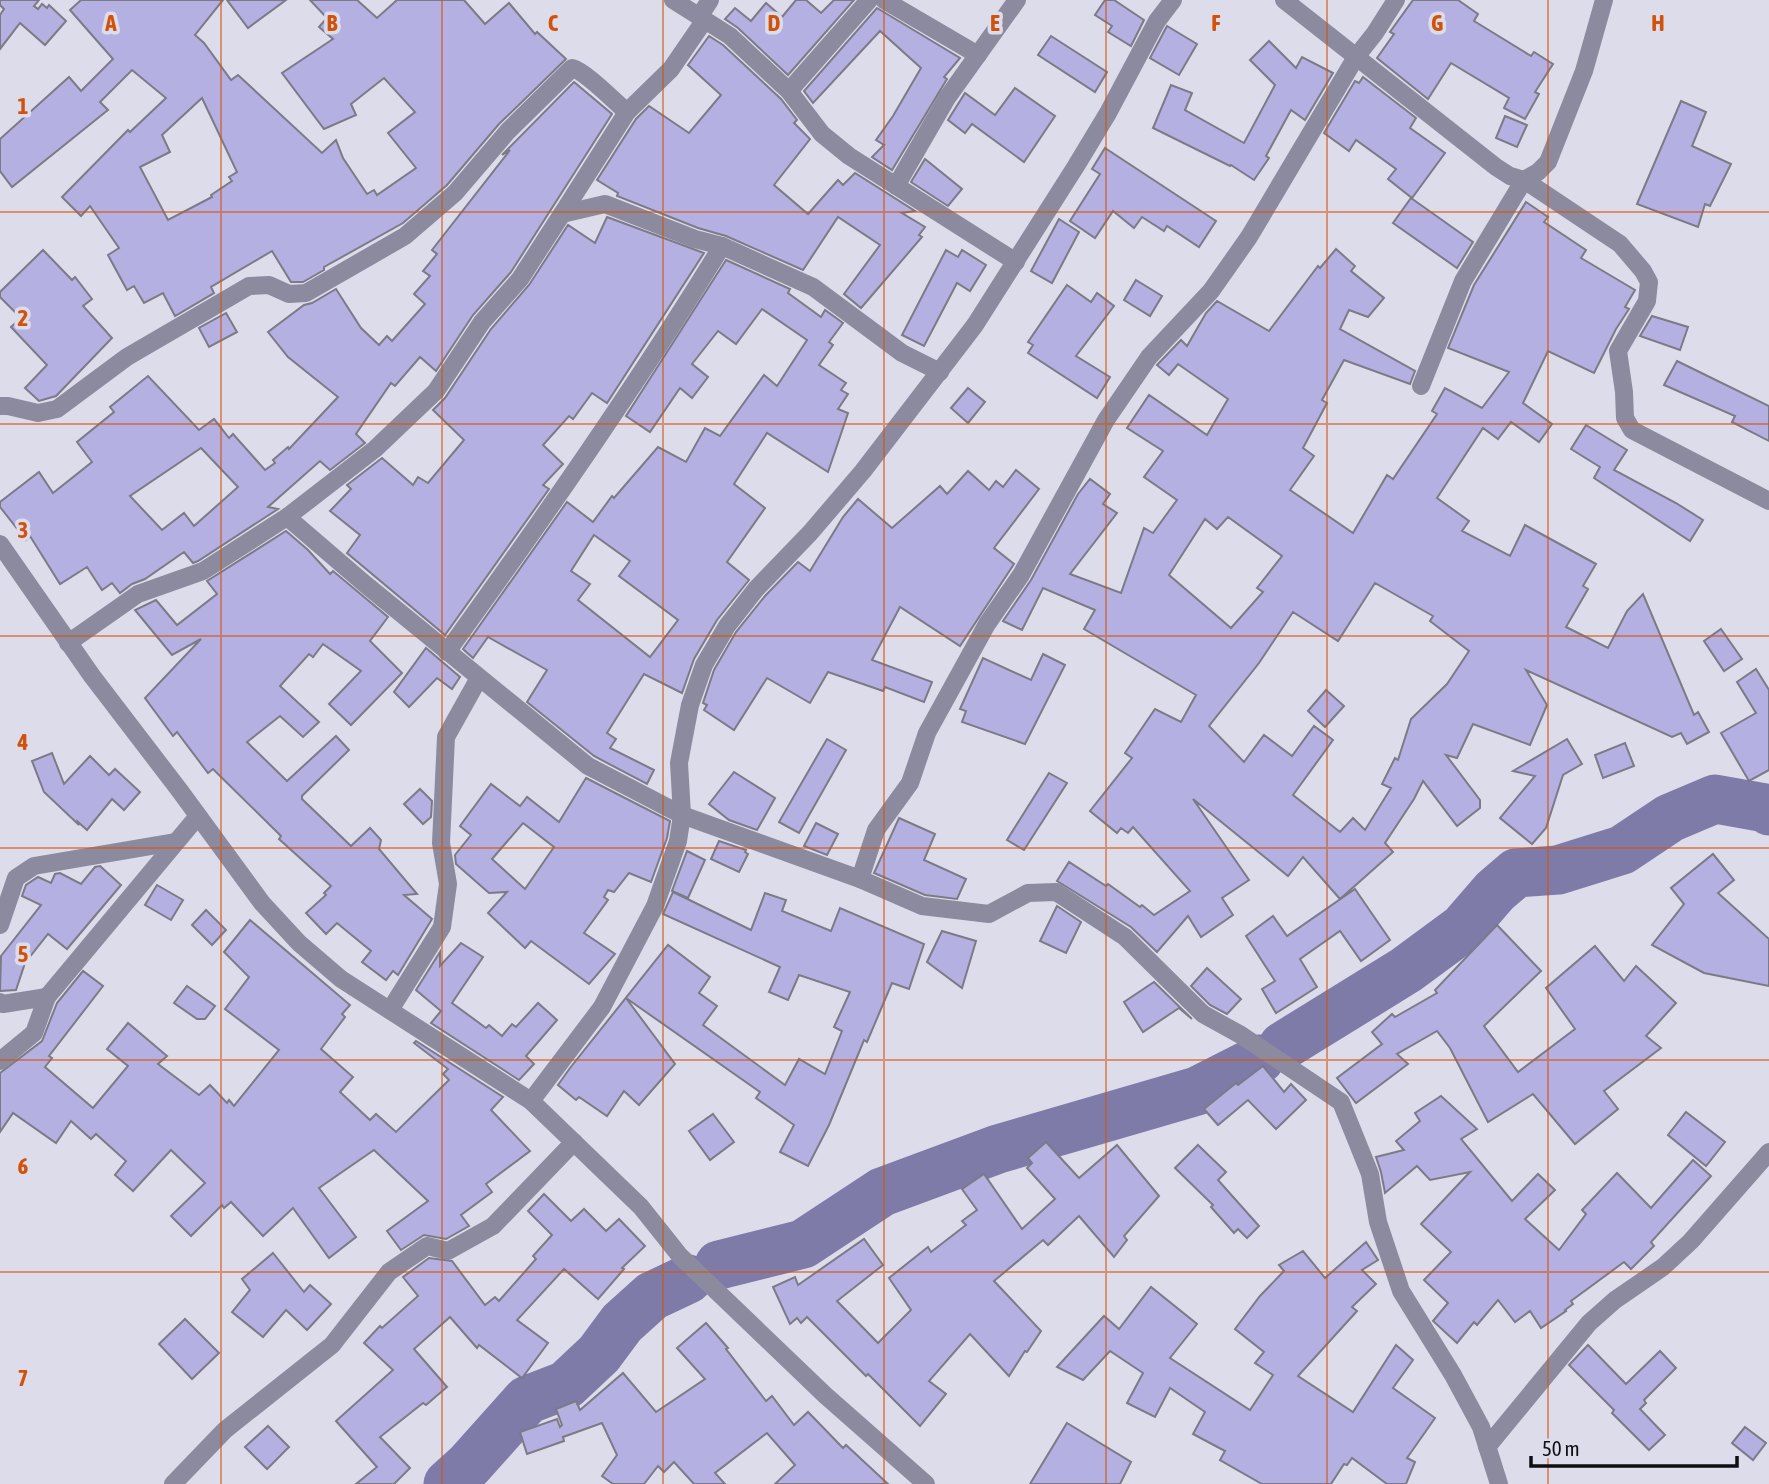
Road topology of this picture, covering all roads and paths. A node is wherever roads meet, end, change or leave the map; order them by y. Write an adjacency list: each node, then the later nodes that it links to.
1 (673, 0): 10 (street)
2 (710, 0): 10 (street)
3 (869, 0): 13 (street)
4 (884, 0): 11 (street)
5 (1017, 0): 11 (street)
6 (1172, 0): 19 (street)
7 (1284, 0): 12 (street)
8 (1396, 0): 12 (street)
9 (1604, 0): 15 (street)
10 (701, 19): 13 (street); 14 (street)
11 (978, 55): 16 (street)
12 (1356, 58): 15 (street); 32 (street)
13 (789, 91): 16 (street)
14 (627, 112): 17 (street); 22 (street)
15 (1524, 180): 21 (street); 23 (street)
16 (896, 186): 19 (street)
17 (562, 214): 18 (street); 24 (street)
18 (722, 246): 20 (street); 27 (street)
19 (1016, 262): 20 (street)
20 (940, 372): 29 (street)
21 (1420, 386)
22 (0, 406)
23 (1769, 501)
24 (287, 517): 26 (street); 27 (street)
25 (0, 544): 26 (street)
26 (68, 643): 30 (street)
27 (447, 652): 28 (street)
28 (479, 678): 29 (street); 36 (street)
29 (682, 815): 32 (street); 38 (street)
30 (198, 816): 31 (street); 36 (street)
31 (176, 842): 33 (street); 34 (street)
32 (860, 879): 41 (street)
33 (0, 925)
34 (47, 997): 35 (street); 37 (street)
35 (0, 1002)
36 (390, 1010): 38 (street)
37 (0, 1061)
38 (531, 1101): 39 (street)
39 (574, 1142): 42 (street); 43 (street)
40 (1769, 1152): 41 (street)
41 (1487, 1447): 44 (street)
42 (173, 1484)
43 (926, 1484)
44 (1499, 1484)

